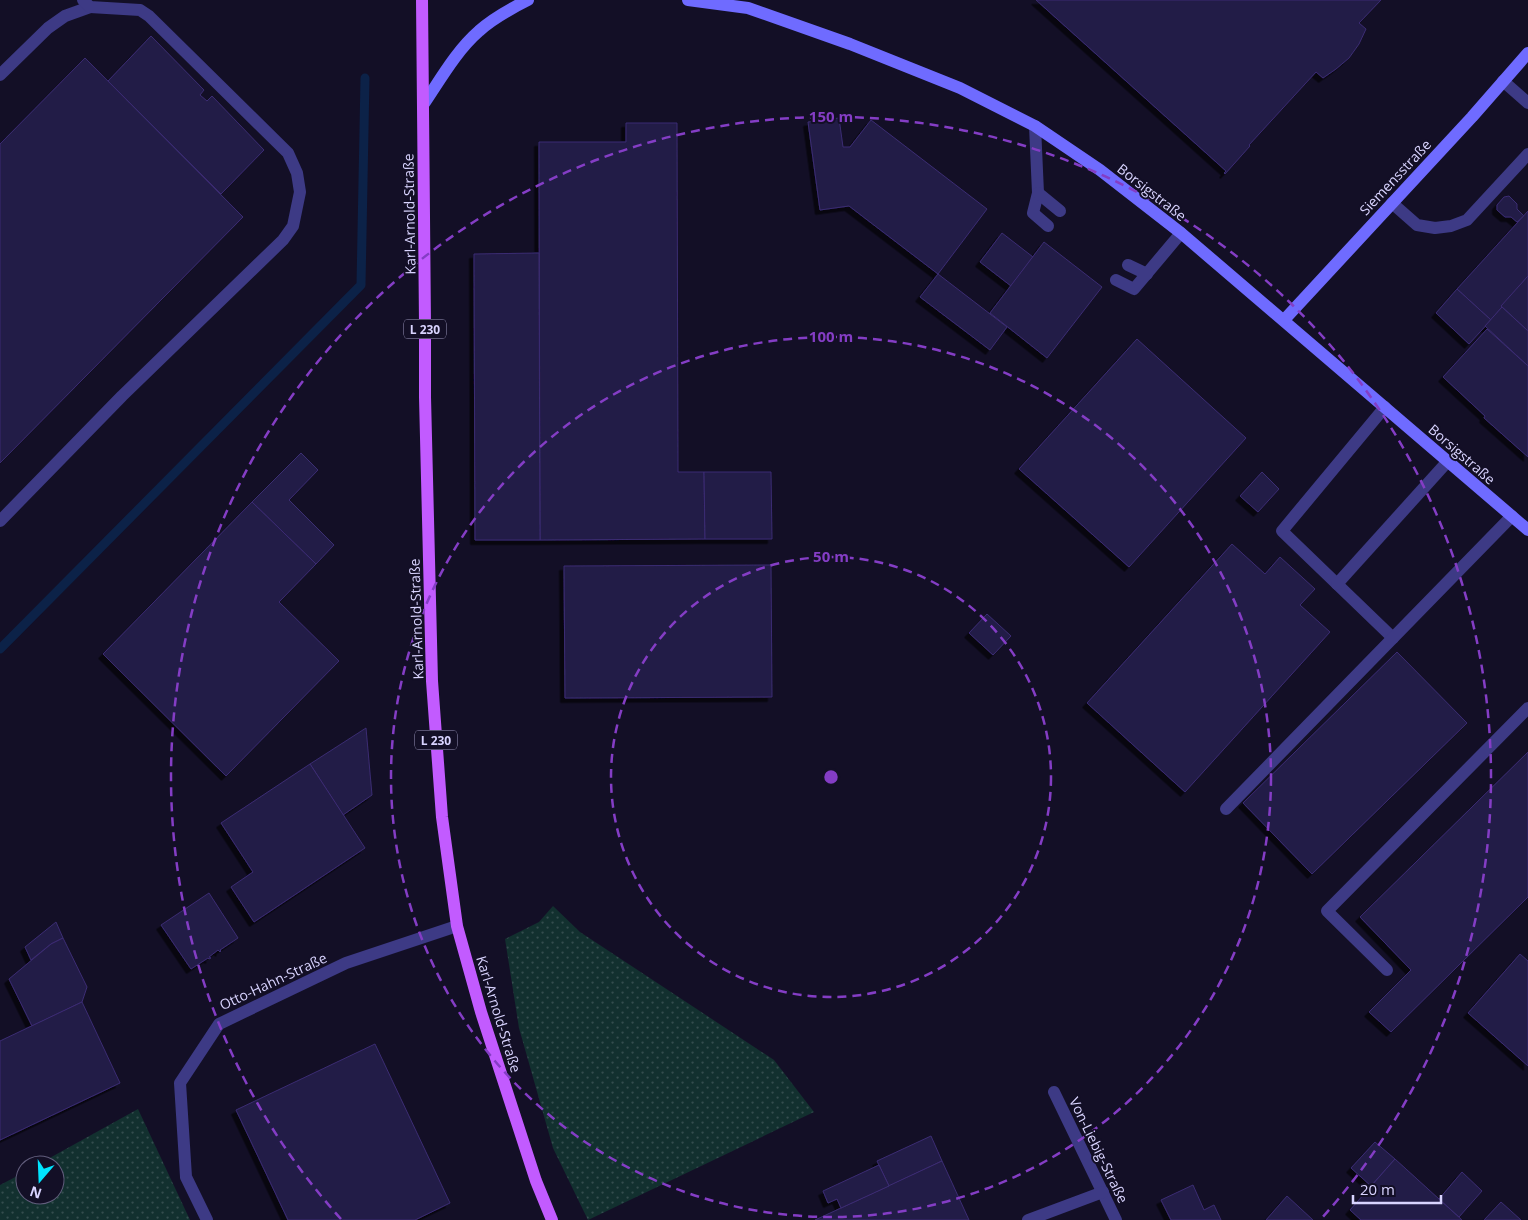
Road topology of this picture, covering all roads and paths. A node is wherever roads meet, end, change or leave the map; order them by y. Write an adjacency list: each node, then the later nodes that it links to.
1 (422, 0): 9 (main road, Karl-Arnold-Straße / L 230)
2 (528, 0): 9 (street)
3 (688, 0): 10 (street, Borsigstraße)
4 (87, 3): 6 (lane); 24 (lane)
5 (1528, 53): 7 (street, Siemensstraße)
6 (0, 75)
7 (1503, 81): 8 (lane); 13 (street, Siemensstraße)
8 (1528, 103)
9 (423, 105): 30 (main road, Karl-Arnold-Straße / L 230)
10 (1035, 126): 12 (lane); 16 (street, Borsigstraße)
11 (1528, 154): 13 (lane)
12 (1038, 193): 14 (lane); 15 (lane)
13 (1392, 203): 20 (street, Siemensstraße)
14 (1060, 211)
15 (1048, 226)
16 (1181, 233): 18 (lane); 20 (street, Borsigstraße)
17 (1128, 265): 18 (lane)
18 (1147, 274): 19 (lane)
19 (1116, 280)
20 (1284, 320): 21 (street, Borsigstraße)
21 (1385, 407): 22 (street, Borsigstraße); 26 (lane)
22 (1448, 461): 23 (street, Borsigstraße); 26 (lane)
23 (1512, 516): 25 (street, Borsigstraße); 27 (lane)
24 (0, 521)
25 (1528, 530)
26 (1337, 584): 27 (lane)
27 (1393, 638): 29 (lane)
28 (1528, 708): 31 (lane)
29 (1226, 809)
30 (457, 926): 34 (lane, Otto-Hahn-Straße); 35 (main road, Karl-Arnold-Straße / L 230)
31 (1387, 970)
32 (1054, 1092): 33 (lane, Von-Liebig-Straße)
33 (1103, 1192): 36 (lane); 37 (lane, Von-Liebig-Straße)
34 (207, 1220)
35 (552, 1220)
36 (1028, 1220)
37 (1116, 1220)

